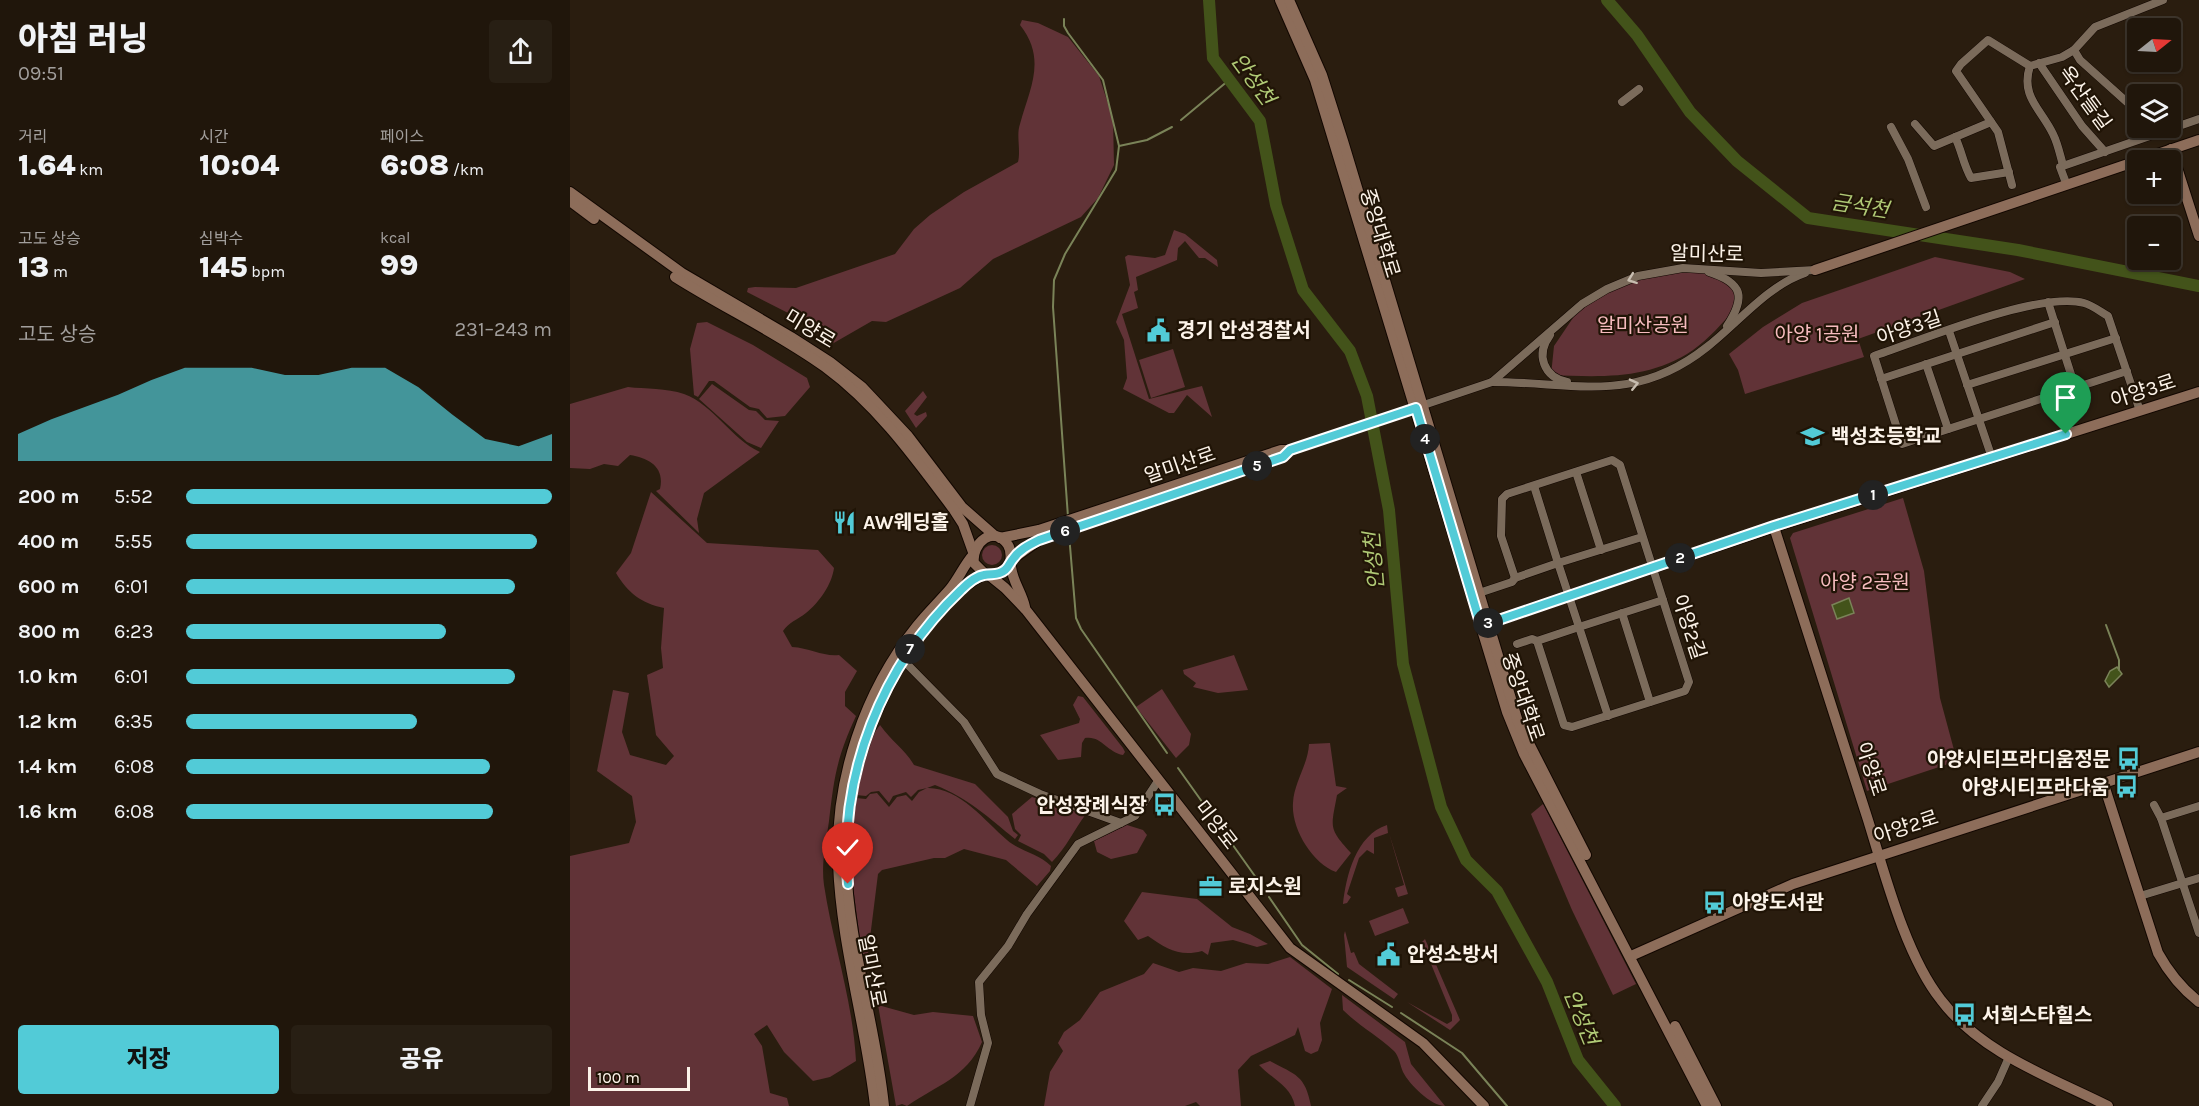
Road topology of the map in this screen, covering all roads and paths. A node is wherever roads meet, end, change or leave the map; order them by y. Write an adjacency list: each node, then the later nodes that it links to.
1 (1280, 0): 46 (street, 중앙대학로)
2 (1289, 0): 46 (street, 중앙대학로)
3 (2163, 0): 4 (street)
4 (2074, 50): 5 (street); 9 (street)
5 (2039, 63): 6 (street); 19 (street, 옥산들길)
6 (2030, 66): 11 (street); 20 (street)
7 (1639, 89): 8 (street)
8 (1622, 102)
9 (2127, 102)
10 (2199, 119): 12 (street, 옥산들길)
11 (1991, 122): 15 (street); 21 (street)
12 (2181, 123)
13 (1915, 124): 15 (street)
14 (1891, 127): 26 (street)
15 (1955, 137): 21 (street)
16 (2143, 138): 19 (street, 옥산들길)
17 (2199, 140): 18 (street)
18 (2171, 149): 22 (street); 27 (street)
19 (2105, 152): 20 (street, 옥산들길)
20 (2062, 166): 22 (street)
21 (2009, 172): 23 (street)
22 (2066, 183): 29 (street, 알미산로)
23 (2012, 185)
24 (570, 192): 55 (street, 미양로)
25 (570, 201): 58 (street, 미양로)
26 (1926, 207)
27 (2199, 236)
28 (1699, 269): 29 (street, 알미산로); 31 (street, 알미산로, one-way to 31); 34 (street)
29 (1815, 270): 34 (street, 알미산로)
30 (2048, 302): 32 (street); 33 (street, 아양3길); 35 (street, 아양3길)
31 (1570, 315): 41 (street, 알미산로); 43 (street)
32 (2055, 322): 36 (street); 37 (street)
33 (1949, 332): 36 (street); 40 (street, 아양3길)
34 (1721, 335): 43 (street, 알미산로, one-way to 34)
35 (2116, 338): 37 (street); 39 (street, 아양3길)
36 (1957, 354): 38 (street); 42 (street)
37 (2065, 354): 42 (street); 44 (street)
38 (1926, 364): 40 (street); 49 (street)
39 (2127, 371): 44 (street, 아양3길); 47 (street, 아양3길)
40 (1881, 379): 49 (street, 아양3길)
41 (1492, 382): 43 (street, 알미산로); 46 (street, 알미산로)
42 (1967, 385): 48 (street)
43 (1596, 387)
44 (2075, 387): 48 (street, 아양3길)
45 (2199, 392): 47 (street, 아양3로)
46 (1420, 406): 50 (street, 알미산로); 64 (street, 중앙대학로); 69 (street, 중앙대학로)
47 (2140, 411): 51 (street, 아양3로)
48 (1979, 418): 49 (street, 아양3길); 51 (street)
49 (1948, 429)
50 (1290, 450): 55 (street, 알미산로); 59 (street, 알미산로)
51 (1992, 458): 54 (street, 아양3로)
52 (1576, 472): 53 (street, 아양2길); 56 (street, 아양2길); 57 (street)
53 (1534, 486): 60 (street); 63 (street, 아양2길)
54 (1774, 526): 61 (street, 아양3로); 83 (street, 아양로)
55 (998, 537): 58 (street); 59 (street)
56 (1642, 537): 57 (street); 61 (street, 아양2길)
57 (1601, 550): 60 (street)
58 (973, 553): 62 (street); 91 (street, 알미산로)
59 (1011, 562): 62 (street); 67 (street, 미양로)
60 (1558, 563): 63 (street); 65 (street)
61 (1652, 568): 65 (street, 아양3로); 66 (street, 아양2길)
62 (987, 575): 67 (street, 미양로); 73 (street, 알미산로)
63 (1515, 578): 64 (street)
64 (1479, 592): 69 (street, 중앙대학로)
65 (1569, 596): 69 (street, 아양3로); 70 (street)
66 (1663, 600): 68 (street); 74 (street, 아양2길)
67 (1026, 610): 77 (street, 미양로)
68 (1622, 613): 70 (street); 74 (street)
69 (1485, 624): 88 (street, 중앙대학로)
70 (1579, 627): 71 (street); 75 (street)
71 (1537, 641): 72 (street); 75 (street, 아양2길)
72 (1518, 644)
73 (903, 660): 82 (street); 92 (street, 알미산로)
74 (1650, 702): 75 (street, 아양2길)
75 (1608, 716)
76 (2199, 752): 78 (street, 아양2로)
77 (1158, 781): 82 (street); 94 (street, 미양로)
78 (2103, 782): 83 (street, 아양2로); 86 (street)
79 (2154, 805): 81 (street)
80 (2199, 806): 81 (street)
81 (2161, 818): 85 (street)
82 (1121, 823): 93 (street)
83 (1879, 854): 88 (street, 아양2로); 90 (street, 아양로)
84 (2199, 878): 85 (street)
85 (2182, 883): 86 (street); 87 (street)
86 (2140, 896): 89 (street)
87 (2199, 933)
88 (1634, 955): 95 (street, 중앙대학로); 96 (street, 중앙대학로)
89 (2199, 1002)
90 (2009, 1057): 97 (street); 98 (street, 아양로)
91 (875, 1106)
92 (884, 1106)
93 (970, 1106)
94 (1484, 1106)
95 (1707, 1106)
96 (1716, 1106)
97 (1982, 1106)
98 (2108, 1106)

